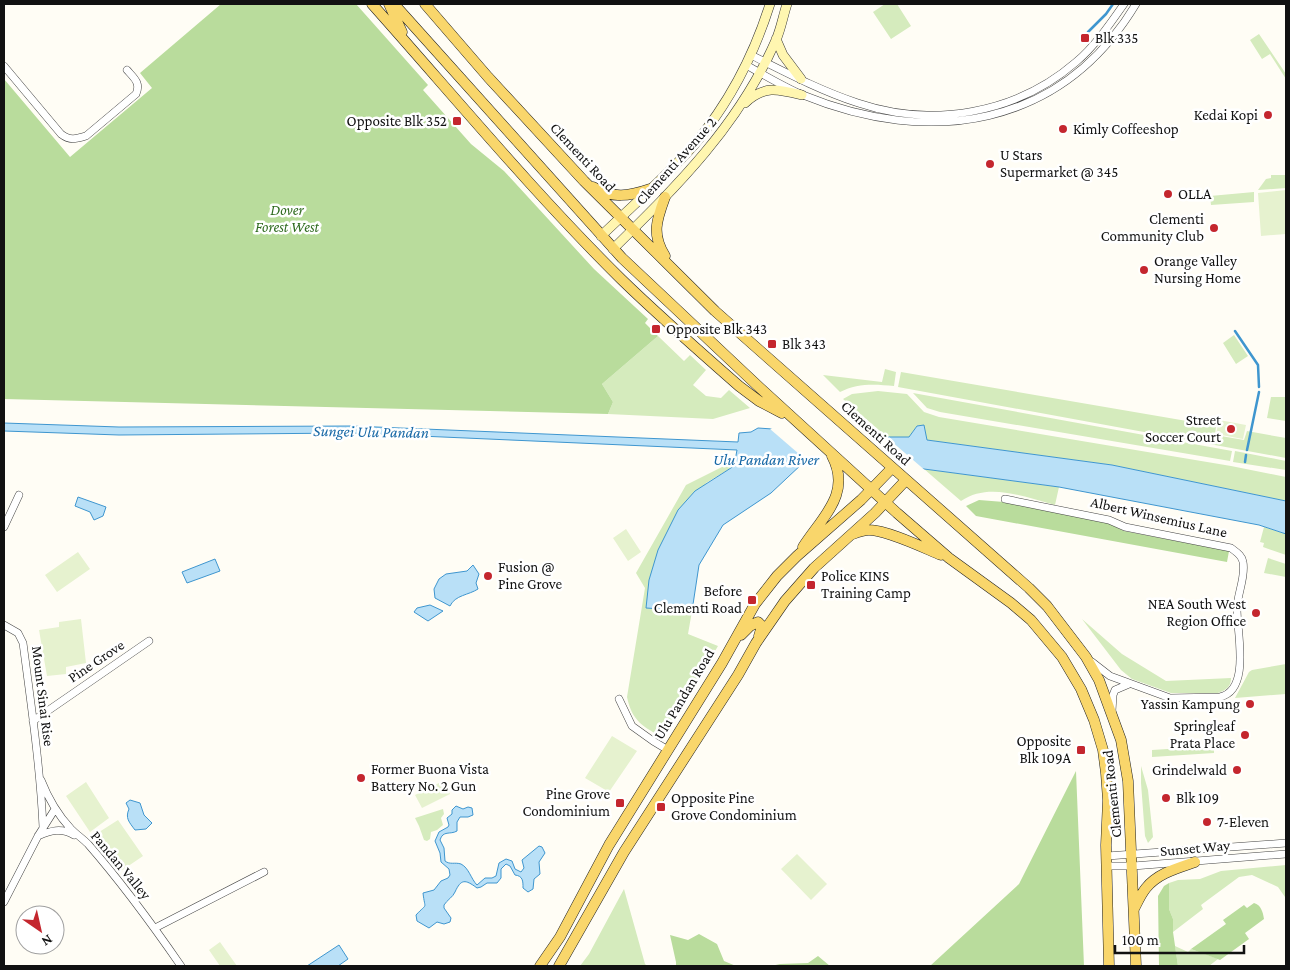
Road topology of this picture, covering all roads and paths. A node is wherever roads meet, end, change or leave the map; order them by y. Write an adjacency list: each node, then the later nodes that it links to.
1 (372, 4): 10 (main road, Clementi Road)
2 (389, 4): 10 (main road)
3 (394, 4): 25 (main road, Clementi Road)
4 (425, 4): 20 (main road, Clementi Road)
5 (770, 4): 11 (main road, Clementi Avenue 2)
6 (787, 4): 9 (main road, Clementi Avenue 2)
7 (1124, 4): 17 (street)
8 (1136, 4): 18 (street)
9 (776, 39): 12 (main road, Clementi Avenue 2); 17 (main road)
10 (411, 48): 28 (main road, Clementi Road)
11 (750, 55): 12 (street); 13 (main road, Clementi Avenue 2)
12 (765, 62): 16 (main road, Clementi Avenue 2); 17 (street)
13 (746, 65): 16 (street); 21 (main road, Clementi Avenue 2)
14 (4, 66): 15 (street)
15 (127, 70)
16 (760, 73): 18 (street); 19 (main road, Clementi Avenue 2)
17 (801, 79)
18 (802, 95): 19 (main road)
19 (737, 110): 22 (main road, Clementi Avenue 2)
20 (584, 181): 21 (main road); 23 (main road, Clementi Road)
21 (650, 189): 23 (main road, Clementi Avenue 2)
22 (665, 197): 24 (main road, Clementi Avenue 2); 27 (main road)
23 (620, 218): 24 (main road, Clementi Road); 25 (main road, Clementi Avenue 2)
24 (633, 230): 26 (main road, Clementi Avenue 2); 27 (main road, Clementi Road)
25 (601, 236): 26 (main road, Clementi Road)
26 (613, 249): 28 (main road, Clementi Road)
27 (673, 270): 30 (main road, Clementi Road)
28 (794, 419): 29 (main road, Clementi Road)
29 (829, 451): 32 (main road, Clementi Road); 38 (main road)
30 (892, 468): 31 (main road, Clementi Road); 32 (main road, Ulu Pandan Road)
31 (906, 480): 35 (main road); 44 (main road, Clementi Road)
32 (871, 490): 35 (main road, Clementi Road); 38 (main road, Ulu Pandan Road)
33 (19, 495): 36 (street)
34 (1005, 500): 45 (street, Albert Winsemius Lane)
35 (885, 502): 37 (main road); 39 (main road, Clementi Road)
36 (4, 526)
37 (850, 536): 39 (main road); 42 (main road)
38 (797, 556): 43 (main road, Ulu Pandan Road)
39 (949, 558): 58 (main road, Clementi Road)
40 (4, 625): 48 (street, Mount Sinai Rise)
41 (149, 641): 48 (street, Pine Grove)
42 (756, 643): 43 (main road); 68 (main road)
43 (730, 647): 49 (main road, Ulu Pandan Road)
44 (1086, 657): 45 (street); 47 (main road, Clementi Road)
45 (1130, 684): 47 (street)
46 (619, 699): 49 (street)
47 (1112, 713): 57 (main road, Clementi Road)
48 (33, 721): 50 (street, Mount Sinai Rise)
49 (668, 750): 67 (main road, Ulu Pandan Road)
50 (41, 780): 51 (street, Pandan Valley); 52 (street)
51 (55, 808): 52 (street); 54 (street, Pandan Valley)
52 (43, 827): 53 (street)
53 (38, 836): 54 (street); 62 (street)
54 (87, 843): 65 (street, Pandan Valley)
55 (1286, 843): 57 (street, Sunset Way)
56 (1286, 854): 59 (street, Sunset Way)
57 (1132, 855): 58 (street, Sunset Way); 60 (main road, Clementi Road)
58 (1107, 861): 60 (street, Sunset Way); 69 (main road, Clementi Road)
59 (1195, 862): 60 (street, Sunset Way); 64 (main road)
60 (1133, 866): 64 (main road, Clementi Road)
61 (264, 872): 65 (street)
62 (6, 889): 63 (street)
63 (4, 902)
64 (1134, 910): 70 (main road, Clementi Road)
65 (155, 928): 66 (street, Pandan Valley)
66 (181, 966)
67 (540, 966)
68 (559, 966)
69 (1109, 966)
70 (1136, 966)

